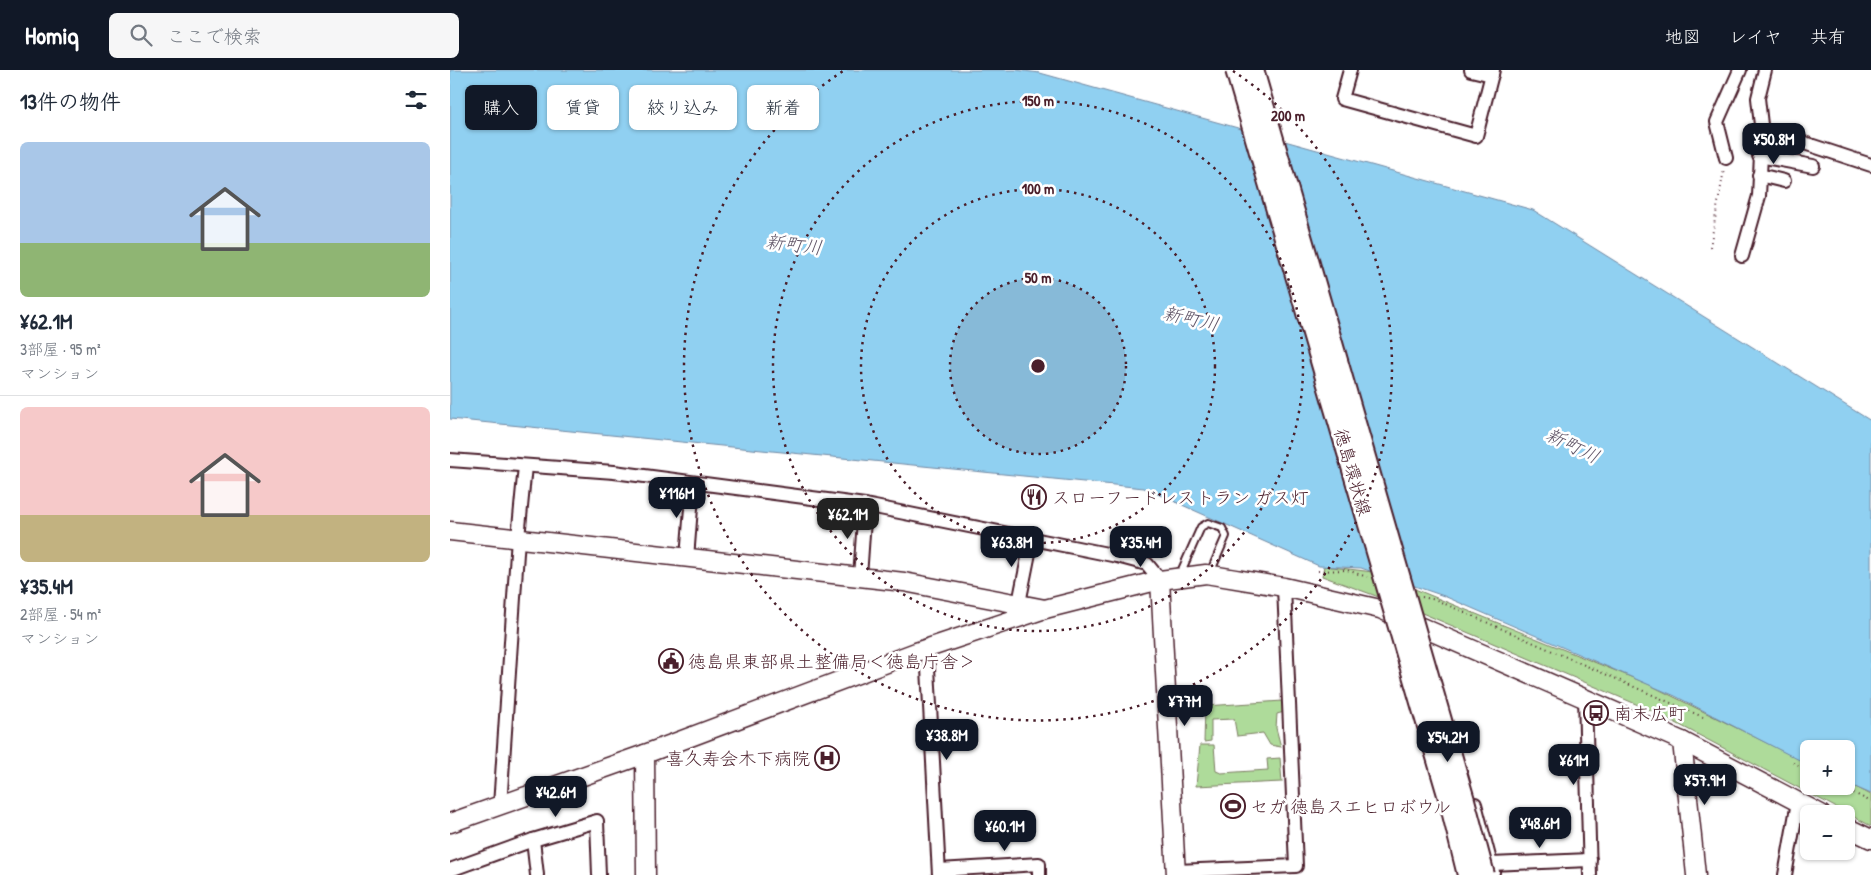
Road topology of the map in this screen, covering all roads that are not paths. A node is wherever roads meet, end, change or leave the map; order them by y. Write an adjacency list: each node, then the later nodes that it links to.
1 (1236, 70): 58 (main road, 徳島環状線, bridge)
2 (1253, 70): 50 (main road, 徳島環状線, bridge)
3 (1350, 70): 6 (street)
4 (1471, 70): 6 (street)
5 (1740, 70): 7 (street); 10 (street)
6 (1492, 73)
7 (1763, 75): 8 (street)
8 (1762, 134): 9 (street); 11 (street)
9 (1760, 156): 12 (street); 13 (street)
10 (1726, 158)
11 (1871, 165)
12 (1813, 166)
13 (1759, 175): 14 (street); 15 (street)
14 (1784, 181)
15 (1742, 256)
16 (450, 460): 17 (street)
17 (525, 466): 18 (street); 21 (street)
18 (694, 483): 19 (street); 23 (street)
19 (864, 505): 22 (street); 25 (street)
20 (450, 531): 21 (street)
21 (518, 538): 23 (street); 41 (street)
22 (1032, 538): 27 (street); 29 (street)
23 (687, 558): 25 (street)
24 (1209, 574): 26 (street); 26 (lane); 28 (street)
25 (860, 577): 29 (street)
26 (1178, 578): 27 (street)
27 (1160, 580): 30 (street); 52 (street)
28 (1284, 587): 31 (street); 52 (street)
29 (1019, 603): 30 (street)
30 (1045, 609): 33 (street)
31 (1409, 622): 32 (street); 34 (street)
32 (1415, 640): 37 (street); 38 (street)
33 (928, 648): 36 (street); 51 (street)
34 (1585, 697): 35 (street); 48 (street)
35 (1682, 741): 39 (street); 60 (street)
36 (645, 754): 41 (street); 55 (street)
37 (1466, 772): 38 (street); 46 (street)
38 (1439, 781): 47 (street)
39 (1798, 802): 40 (street); 61 (street)
40 (1804, 805)
41 (500, 806): 42 (street)
42 (450, 823)
43 (1855, 831): 44 (street)
44 (1871, 839)
45 (533, 840): 49 (street); 53 (street); 54 (street)
46 (1486, 843): 47 (street); 50 (street)
47 (1455, 845): 57 (street)
48 (1590, 860): 50 (street); 59 (street)
49 (450, 870)
50 (1490, 871)
51 (939, 872): 56 (street)
52 (1176, 873)
53 (537, 875)
54 (598, 875)
55 (646, 875)
56 (1039, 875)
57 (1458, 875)
58 (1468, 875)
59 (1590, 875)
60 (1696, 875)
61 (1785, 875)

